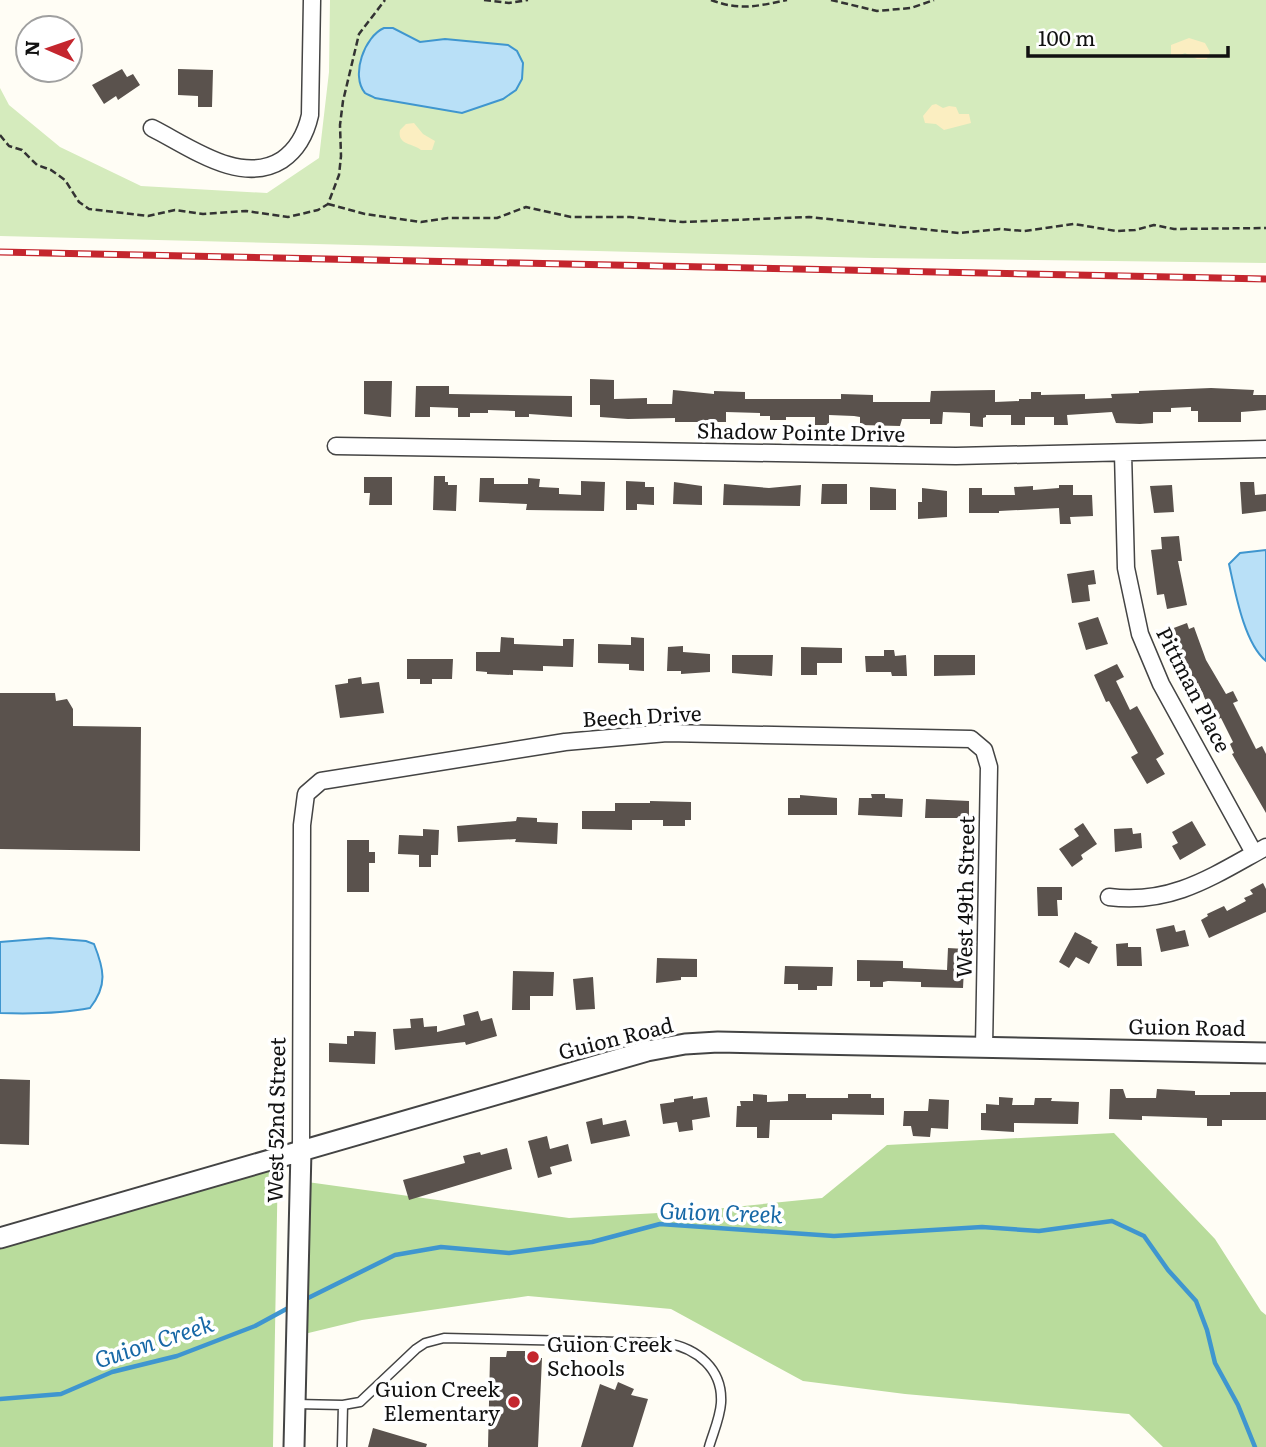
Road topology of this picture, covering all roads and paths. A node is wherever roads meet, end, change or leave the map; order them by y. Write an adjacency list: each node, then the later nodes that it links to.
1 (312, 0): 8 (street)
2 (484, 0): 3 (path)
3 (528, 0)
4 (711, 0): 5 (path)
5 (787, 0)
6 (831, 0): 7 (path)
7 (934, 0)
8 (152, 128)
9 (328, 204): 10 (path)
10 (1266, 228)
11 (336, 446): 13 (street, Shadow Pointe Drive)
12 (1266, 449): 13 (street, Shadow Pointe Drive)
13 (1123, 453): 16 (street, Pittman Place)
14 (984, 750): 15 (street, Beech Drive); 18 (street, West 49th Street)
15 (306, 794): 20 (street, West 52nd Street)
16 (1260, 850): 17 (street)
17 (1109, 897)
18 (984, 1046): 19 (street, Guion Road); 20 (street, Guion Road)
19 (1266, 1053)
20 (301, 1150): 21 (street, Guion Road); 22 (street, West 52nd Street)
21 (0, 1238)
22 (295, 1404): 23 (lane); 24 (street, West 52nd Street)
23 (343, 1405): 25 (lane); 26 (lane)
24 (294, 1447)
25 (342, 1447)
26 (709, 1447)

